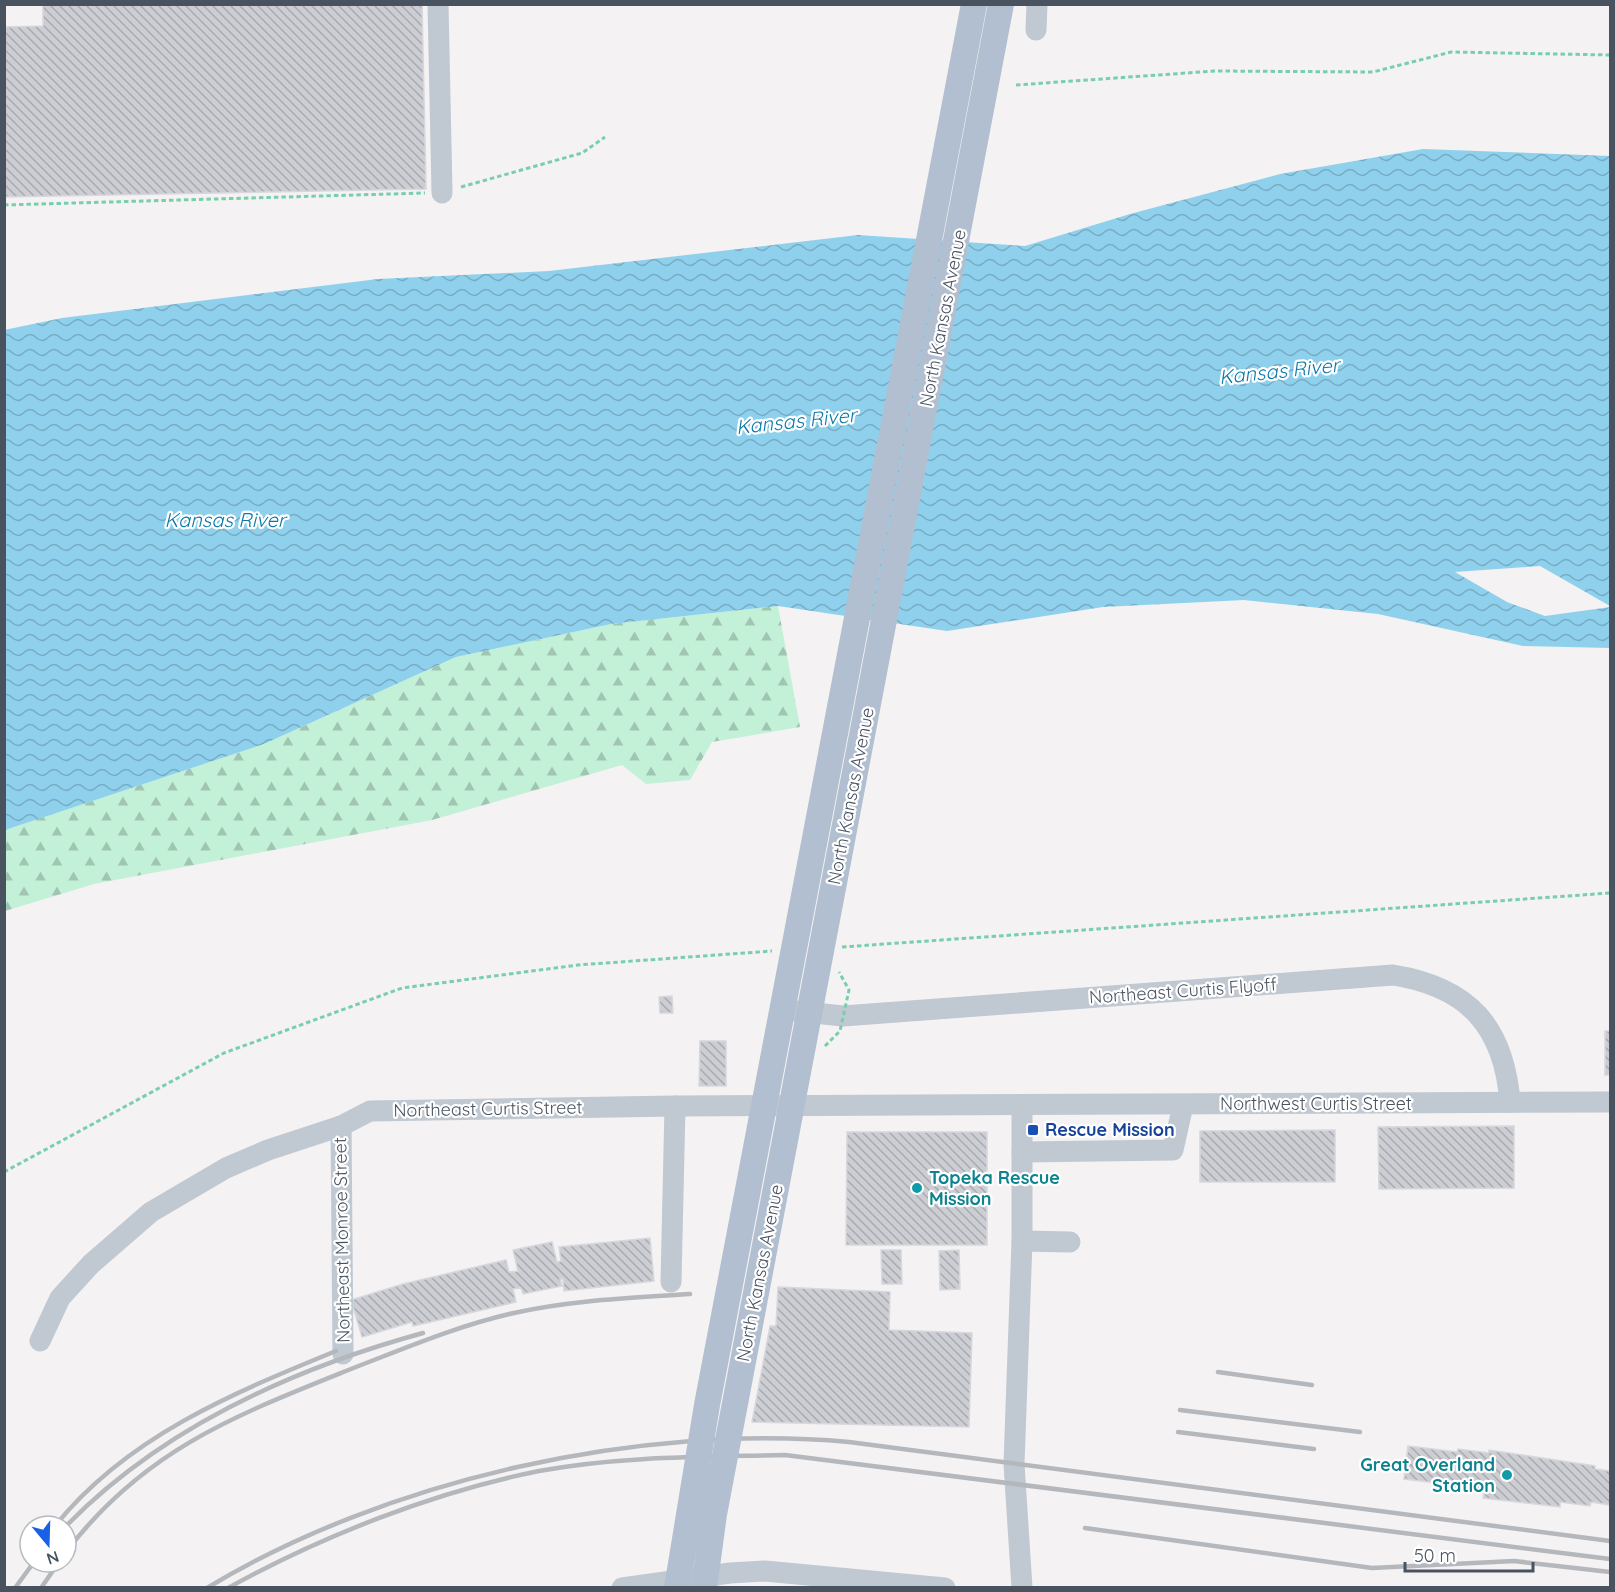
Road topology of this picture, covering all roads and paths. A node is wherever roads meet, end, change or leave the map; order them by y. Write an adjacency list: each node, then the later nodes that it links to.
1 (438, 4): 9 (street)
2 (974, 4): 11 (main road, North Kansas Avenue, bridge)
3 (1001, 4): 12 (main road, North Kansas Avenue, bridge)
4 (1037, 4): 5 (street)
5 (1036, 30)
6 (1611, 55): 7 (path)
7 (1016, 85)
8 (605, 137): 9 (path)
9 (442, 193): 10 (path)
10 (4, 205)
11 (783, 1010): 12 (street, Northeast Curtis Flyoff); 27 (main road, North Kansas Avenue, bridge)
12 (810, 1013): 13 (street, Northeast Curtis Flyoff); 28 (main road, North Kansas Avenue, bridge)
13 (1510, 1102): 14 (street, Northwest Curtis Street); 15 (street, Northwest Curtis Street)
14 (1611, 1102)
15 (1183, 1105): 17 (street, Northwest Curtis Street); 19 (street)
16 (675, 1106): 17 (street, Northeast Curtis Street); 18 (street, Northeast Curtis Street); 22 (street)
17 (1022, 1106): 19 (street)
18 (341, 1126): 23 (street, Northeast Curtis Street); 24 (street, Northeast Monroe Street)
19 (1022, 1152): 20 (street)
20 (1022, 1240): 21 (street); 30 (street)
21 (1070, 1242)
22 (671, 1282)
23 (40, 1341)
24 (343, 1354)
25 (846, 1582): 26 (street); 29 (street)
26 (622, 1587)
27 (677, 1587)
28 (704, 1587)
29 (945, 1587)
30 (1022, 1587)

